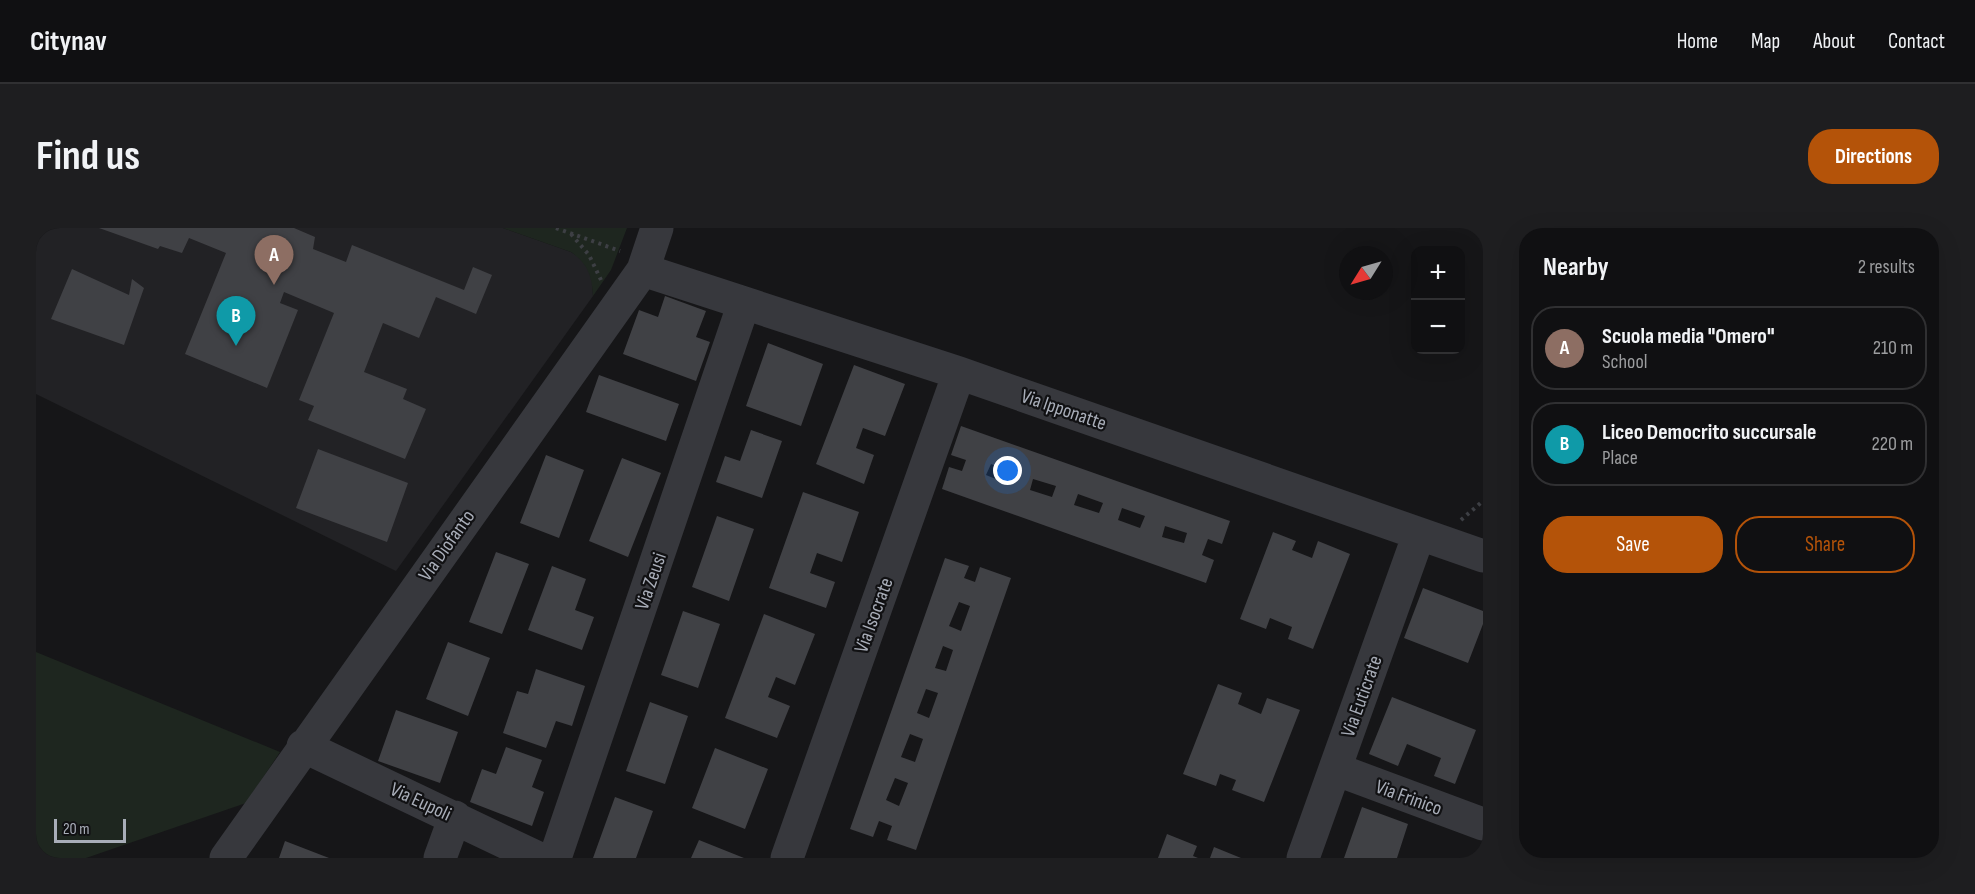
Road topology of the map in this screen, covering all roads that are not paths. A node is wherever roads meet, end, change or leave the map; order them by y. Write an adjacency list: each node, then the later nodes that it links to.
1 (657, 228): 2 (street, Via Diofanto)
2 (644, 265): 3 (street, Via Ipponatte); 7 (street, Via Diofanto)
3 (744, 303): 4 (street, Via Ipponatte); 14 (street, Via Zeusi)
4 (959, 373): 5 (street, Via Ipponatte); 15 (street, Via Isocrate)
5 (1419, 534): 6 (street, Via Ipponatte); 8 (street, Via Euticrate)
6 (1483, 556)
7 (303, 746): 9 (street, Via Eupoli); 11 (street, Via Diofanto)
8 (1335, 769): 10 (street, Via Frinico); 16 (street, Via Euticrate)
9 (455, 817): 12 (street); 13 (street, Via Eupoli)
10 (1483, 824)
11 (226, 858)
12 (440, 858)
13 (538, 858)
14 (555, 858)
15 (787, 858)
16 (1303, 858)

